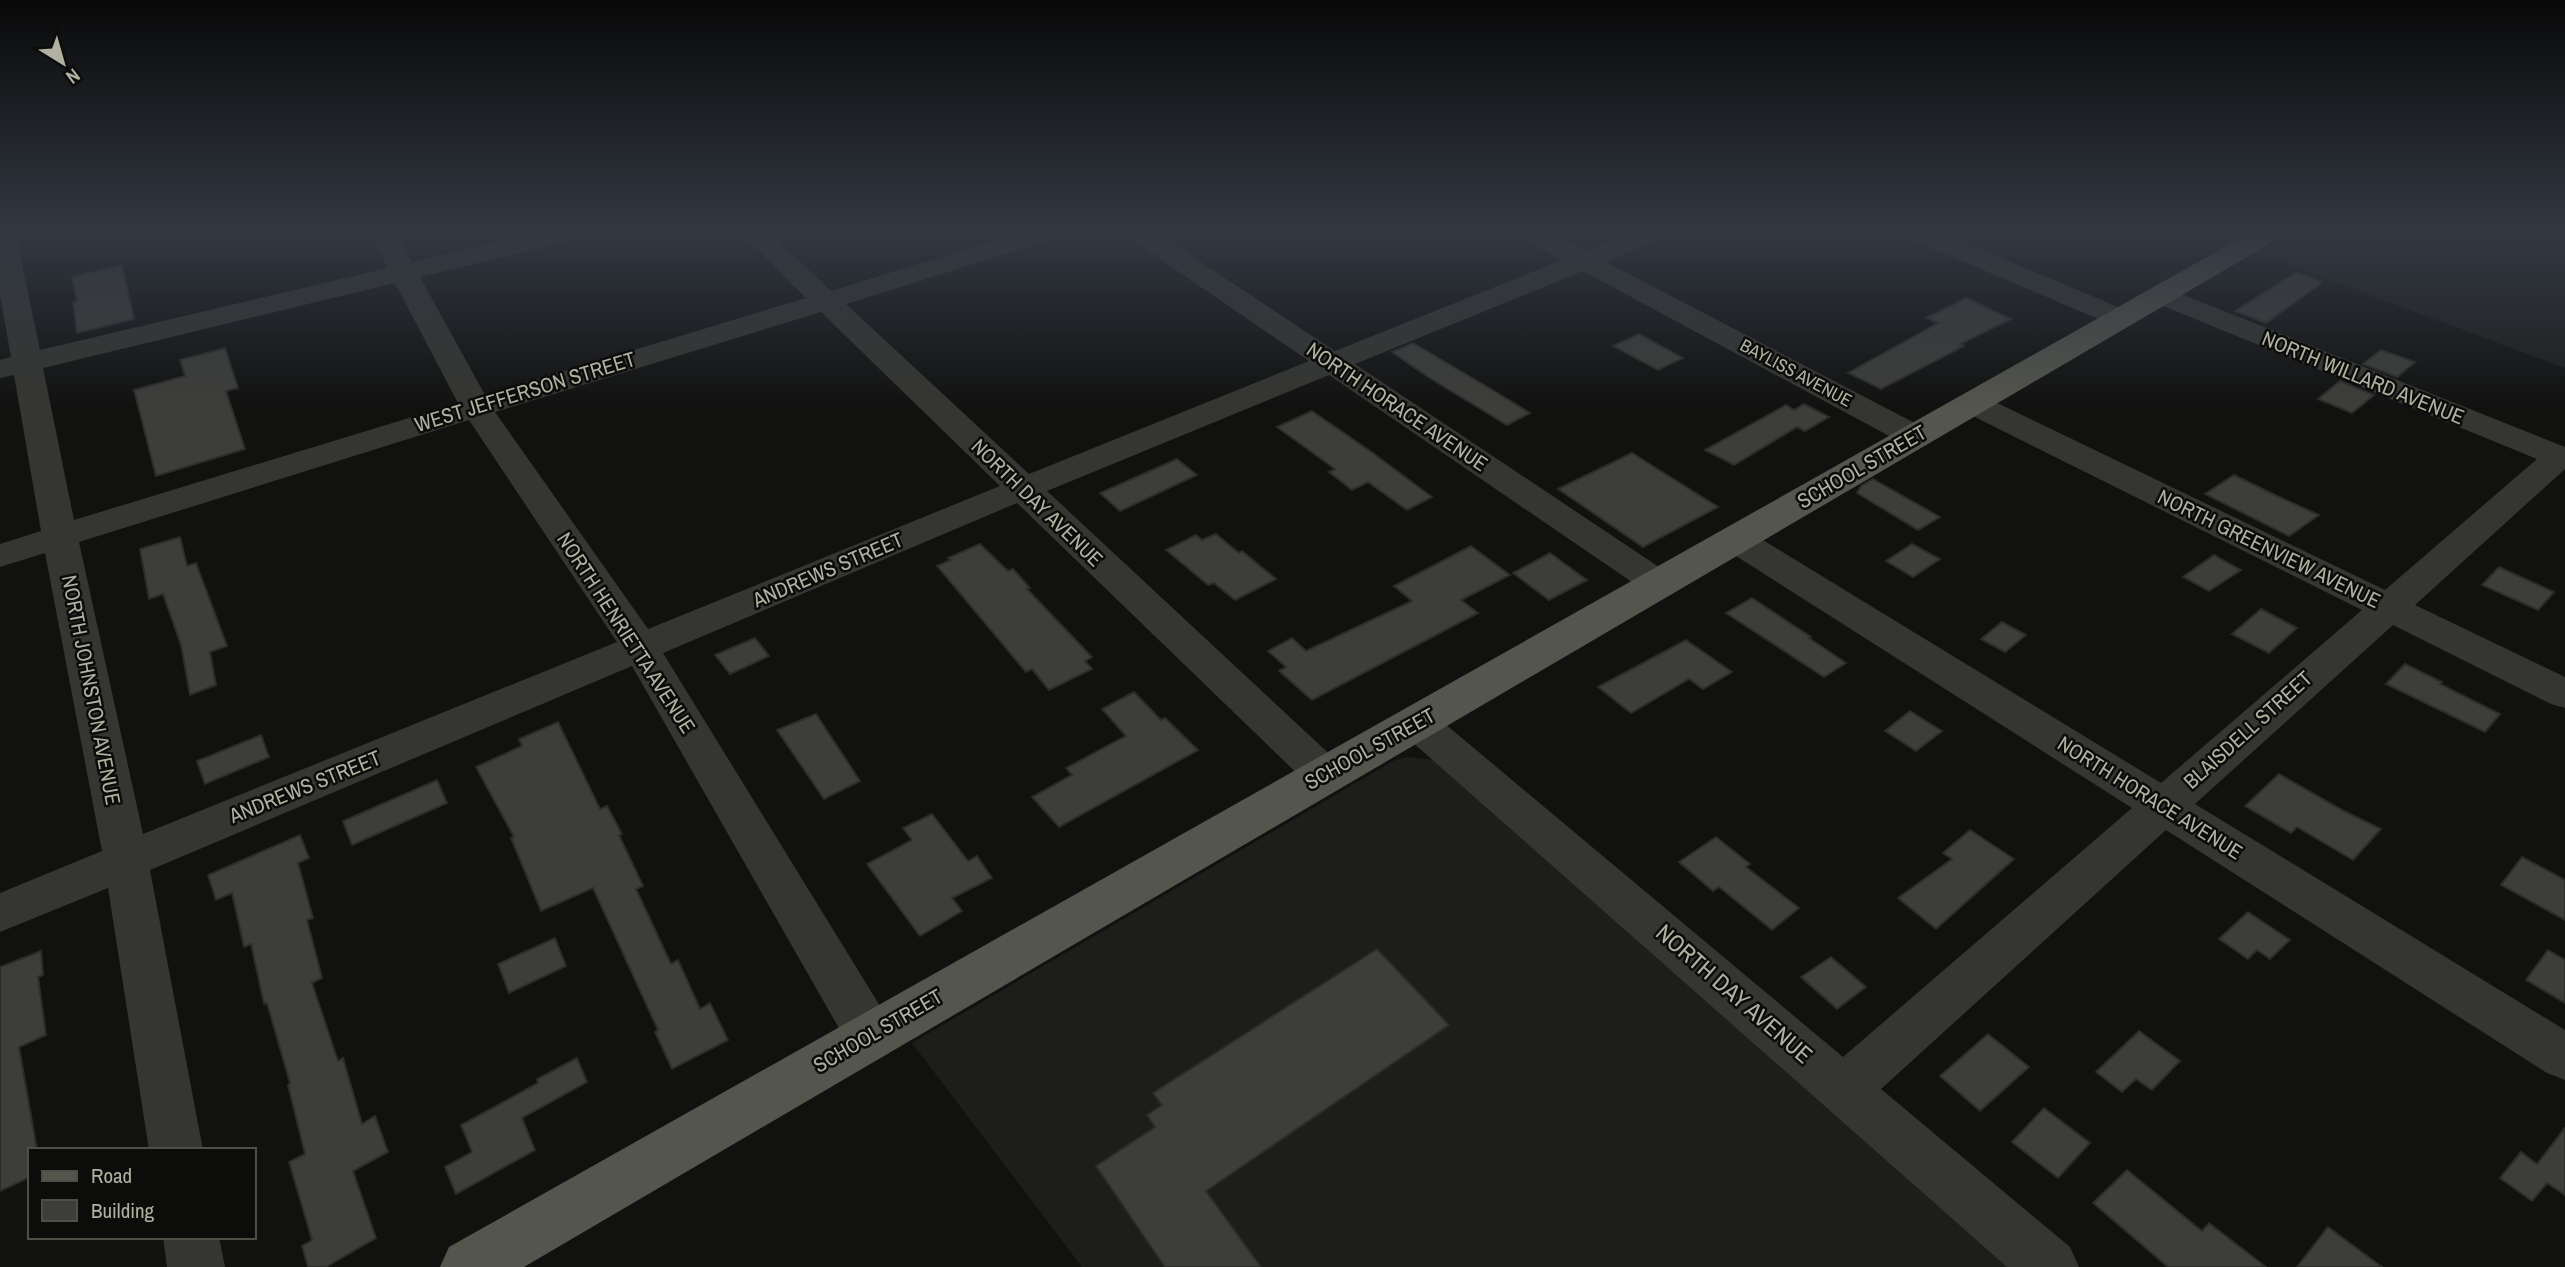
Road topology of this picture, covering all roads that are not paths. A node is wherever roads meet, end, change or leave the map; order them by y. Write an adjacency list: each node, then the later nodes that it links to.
1 (7, 290): 15 (street, NORTH JOHNSTON AVENUE)
2 (332, 290): 15 (street)
3 (413, 290): 17 (street, NORTH HENRIETTA AVENUE)
4 (815, 290): 12 (street, NORTH DAY AVENUE)
5 (865, 290): 12 (street, WEST JEFFERSON STREET)
6 (1224, 290): 14 (street, NORTH HORACE AVENUE)
7 (1512, 290): 14 (street, ANDREWS STREET)
8 (1642, 290): 18 (street, BAYLISS AVENUE)
9 (2055, 290): 13 (street)
10 (2169, 290): 11 (main road, SCHOOL STREET)
11 (2161, 295): 13 (main road, SCHOOL STREET); 19 (street, NORTH WILLARD AVENUE)
12 (828, 302): 17 (street, WEST JEFFERSON STREET); 20 (street, NORTH DAY AVENUE)
13 (2120, 318): 16 (main road, SCHOOL STREET)
14 (1332, 363): 20 (street, ANDREWS STREET); 24 (street, NORTH HORACE AVENUE)
15 (14, 366): 21 (street, NORTH JOHNSTON AVENUE)
16 (1974, 404): 18 (main road, SCHOOL STREET); 25 (street, NORTH GREENVIEW AVENUE)
17 (475, 406): 21 (street, WEST JEFFERSON STREET); 26 (street, NORTH HENRIETTA AVENUE)
18 (1916, 437): 22 (main road, SCHOOL STREET)
19 (2562, 458): 25 (street, BLAISDELL STREET)
20 (1021, 489): 26 (street, ANDREWS STREET); 29 (street, NORTH DAY AVENUE)
21 (60, 537): 23 (street, WEST JEFFERSON STREET); 31 (street, NORTH JOHNSTON AVENUE)
22 (1735, 539): 24 (main road, SCHOOL STREET); 30 (street, NORTH HORACE AVENUE)
23 (0, 556)
24 (1657, 583): 28 (main road, SCHOOL STREET)
25 (2386, 607): 27 (street, NORTH GREENVIEW AVENUE); 30 (street, BLAISDELL STREET)
26 (641, 648): 31 (street, ANDREWS STREET); 33 (street, NORTH HENRIETTA AVENUE)
27 (2565, 694)
28 (1417, 723): 29 (main road, SCHOOL STREET); 35 (street, NORTH DAY AVENUE)
29 (1324, 774): 33 (main road, SCHOOL STREET)
30 (2163, 806): 34 (street, NORTH HORACE AVENUE); 35 (street, BLAISDELL STREET)
31 (126, 860): 32 (street, ANDREWS STREET); 36 (street, NORTH JOHNSTON AVENUE)
32 (0, 913)
33 (870, 1035): 39 (main road, SCHOOL STREET)
34 (2565, 1057)
35 (1844, 1089): 40 (street, NORTH DAY AVENUE)
36 (176, 1148)
37 (191, 1239): 38 (street)
38 (197, 1267)
39 (468, 1267)
40 (2050, 1267)

